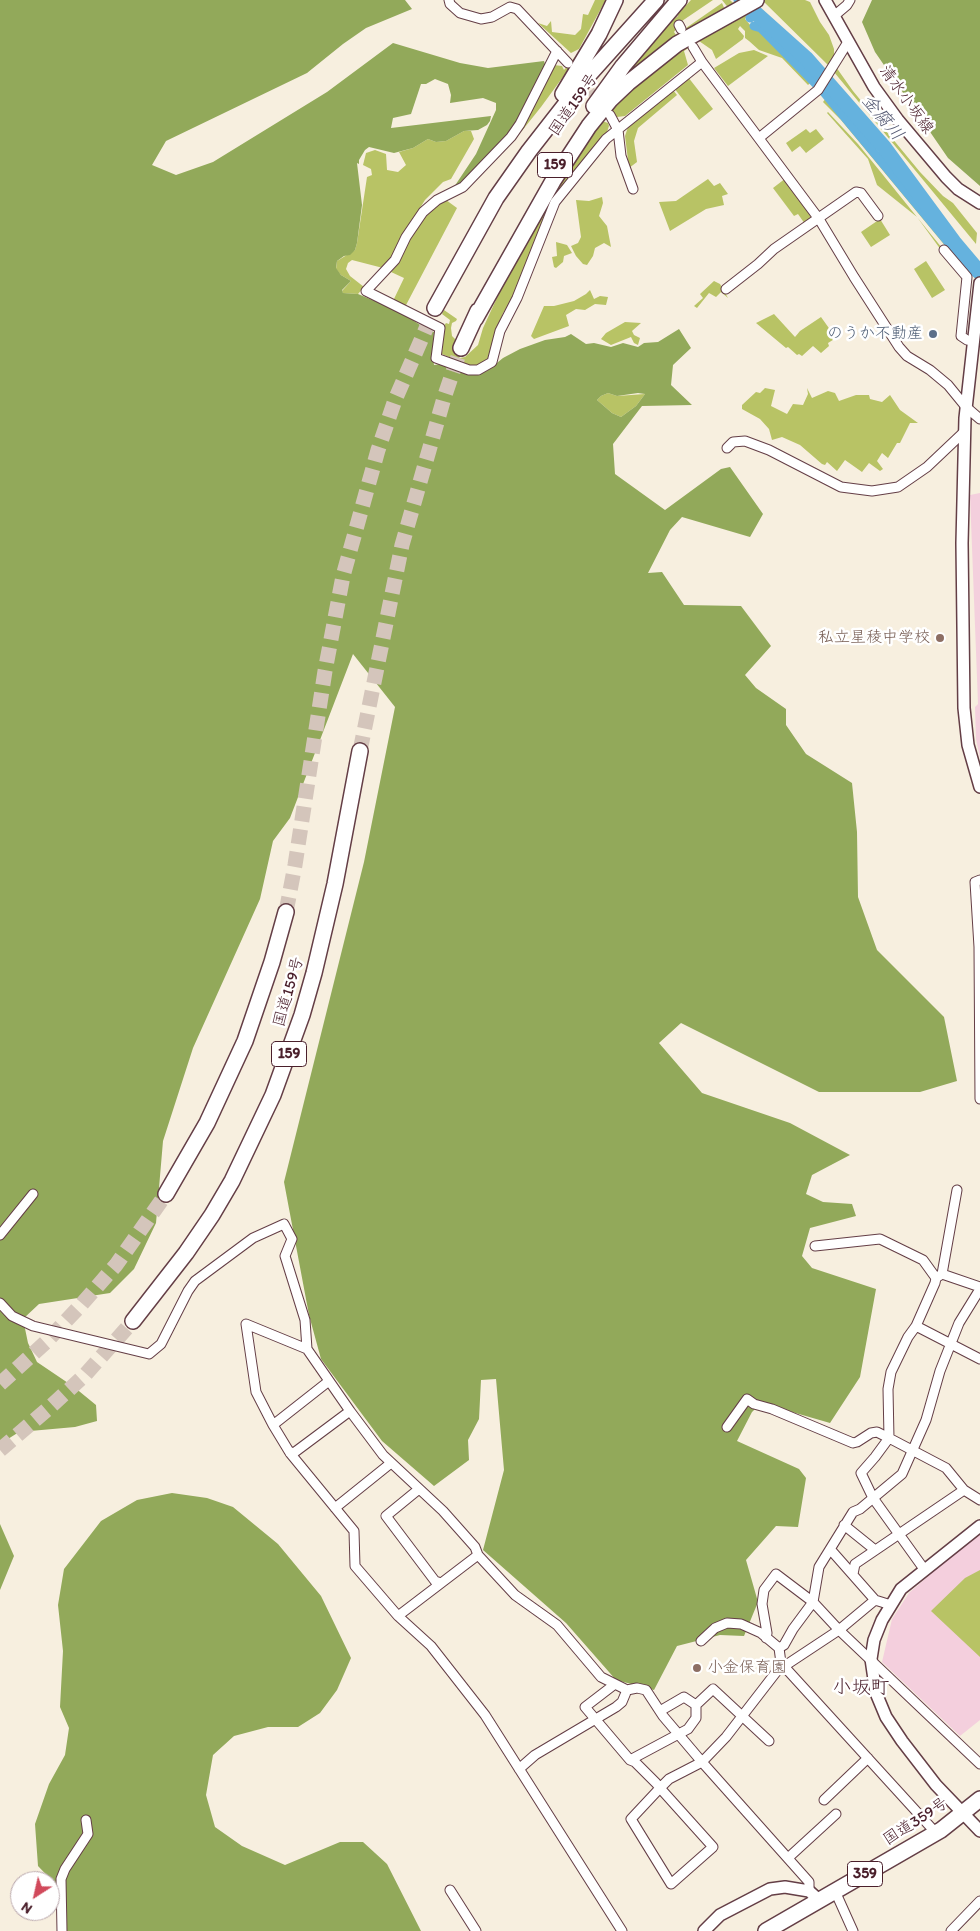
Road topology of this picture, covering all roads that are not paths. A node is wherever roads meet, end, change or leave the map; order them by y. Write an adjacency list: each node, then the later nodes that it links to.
1 (449, 0): 11 (street)
2 (615, 0): 18 (highway, 159)
3 (656, 0): 18 (highway, 国道159号 / 159)
4 (679, 0): 26 (highway, 国道159号 / 159)
5 (756, 0): 26 (highway, 159)
6 (825, 0): 8 (street, 清水小坂線)
7 (850, 0): 8 (street)
8 (834, 16): 9 (street, 清水小坂線)
9 (848, 42): 16 (street); 19 (street, 清水小坂線)
10 (694, 47): 12 (street)
11 (557, 51): 13 (street); 15 (street)
12 (702, 62): 15 (street); 16 (street)
13 (568, 63)
14 (610, 115): 15 (street)
15 (618, 130): 17 (street)
16 (759, 138): 21 (street)
17 (634, 189)
18 (496, 198): 25 (highway, 国道159号 / 159)
19 (980, 203)
20 (878, 216): 21 (street)
21 (819, 218): 24 (street); 29 (street)
22 (944, 250): 27 (street)
23 (980, 283): 27 (street)
24 (726, 289)
25 (435, 308)
26 (475, 319): 28 (highway, 国道159号 / 159)
27 (974, 341): 29 (street)
28 (461, 348)
29 (966, 407): 30 (street); 31 (street)
30 (980, 418)
31 (964, 432): 32 (street); 34 (street)
32 (727, 448)
33 (360, 751): 48 (highway, 国道159号 / 159)
34 (977, 770): 35 (street)
35 (980, 787)
36 (980, 880): 38 (street)
37 (286, 912): 42 (highway, 国道159号)
38 (980, 1040): 39 (street)
39 (980, 1099)
40 (957, 1190): 45 (street)
41 (33, 1194): 43 (street)
42 (166, 1194)
43 (0, 1235)
44 (815, 1246): 45 (street)
45 (938, 1276): 46 (street); 49 (street)
46 (980, 1288): 50 (street)
47 (0, 1303): 51 (street)
48 (133, 1321)
49 (916, 1326): 50 (street); 57 (street)
50 (952, 1345): 52 (street); 58 (street)
51 (307, 1349): 53 (street); 55 (street)
52 (980, 1359)
53 (329, 1381): 54 (street); 55 (street)
54 (350, 1411): 59 (street); 60 (street)
55 (272, 1425): 59 (street)
56 (727, 1427): 57 (street)
57 (889, 1438): 58 (street); 63 (street)
58 (914, 1450): 62 (street); 63 (street)
59 (290, 1453): 65 (street)
60 (391, 1464): 61 (street); 65 (street)
61 (419, 1489): 71 (street); 74 (street)
62 (964, 1490): 64 (street); 68 (street)
63 (873, 1498): 66 (street); 68 (street)
64 (980, 1500)
65 (335, 1508): 78 (street)
66 (844, 1525): 69 (street); 70 (street)
67 (980, 1526): 72 (street)
68 (900, 1535): 70 (street); 72 (street)
69 (830, 1549): 73 (street); 76 (street)
70 (875, 1550): 73 (street)
71 (478, 1555): 74 (street); 85 (street)
72 (924, 1569): 77 (street)
73 (853, 1574): 75 (street)
74 (441, 1583): 78 (street)
75 (875, 1600): 77 (street); 79 (street)
76 (813, 1602): 79 (street); 80 (street); 82 (street)
77 (890, 1605): 83 (street)
78 (398, 1616): 97 (street)
79 (839, 1630): 83 (street); 84 (street)
80 (766, 1638): 81 (street); 82 (street)
81 (701, 1640)
82 (779, 1648): 84 (street)
83 (871, 1660): 96 (street); 101 (street)
84 (784, 1666): 89 (street); 93 (street)
85 (615, 1684): 86 (street); 90 (street)
86 (627, 1690): 88 (street); 90 (street)
87 (696, 1705): 88 (street); 89 (street); 91 (street)
88 (660, 1711): 91 (street)
89 (742, 1715): 92 (street); 95 (street)
90 (596, 1719): 94 (street); 97 (street)
91 (679, 1735): 94 (street); 95 (street)
92 (769, 1741)
93 (868, 1758): 99 (street); 105 (street)
94 (630, 1760): 98 (street)
95 (702, 1762): 98 (street); 106 (street)
96 (980, 1764)
97 (519, 1768): 113 (street)
98 (660, 1788): 98 (street)
99 (824, 1800)
100 (980, 1800): 101 (highway, 国道359号 / 359)
101 (962, 1813): 104 (street); 105 (highway, 国道359号 / 359)
102 (836, 1814): 106 (street)
103 (86, 1820): 111 (street)
104 (980, 1831)
105 (936, 1833): 108 (highway, 国道359号 / 359)
106 (788, 1858): 109 (street)
107 (450, 1890): 112 (street)
108 (835, 1891): 109 (highway, 国道359号 / 359); 116 (street)
109 (814, 1896): 114 (street); 115 (highway, 国道359号 / 359)
110 (980, 1901): 117 (street)
111 (62, 1931)
112 (476, 1931)
113 (622, 1931)
114 (704, 1931)
115 (766, 1931)
116 (853, 1931)
117 (951, 1931)

